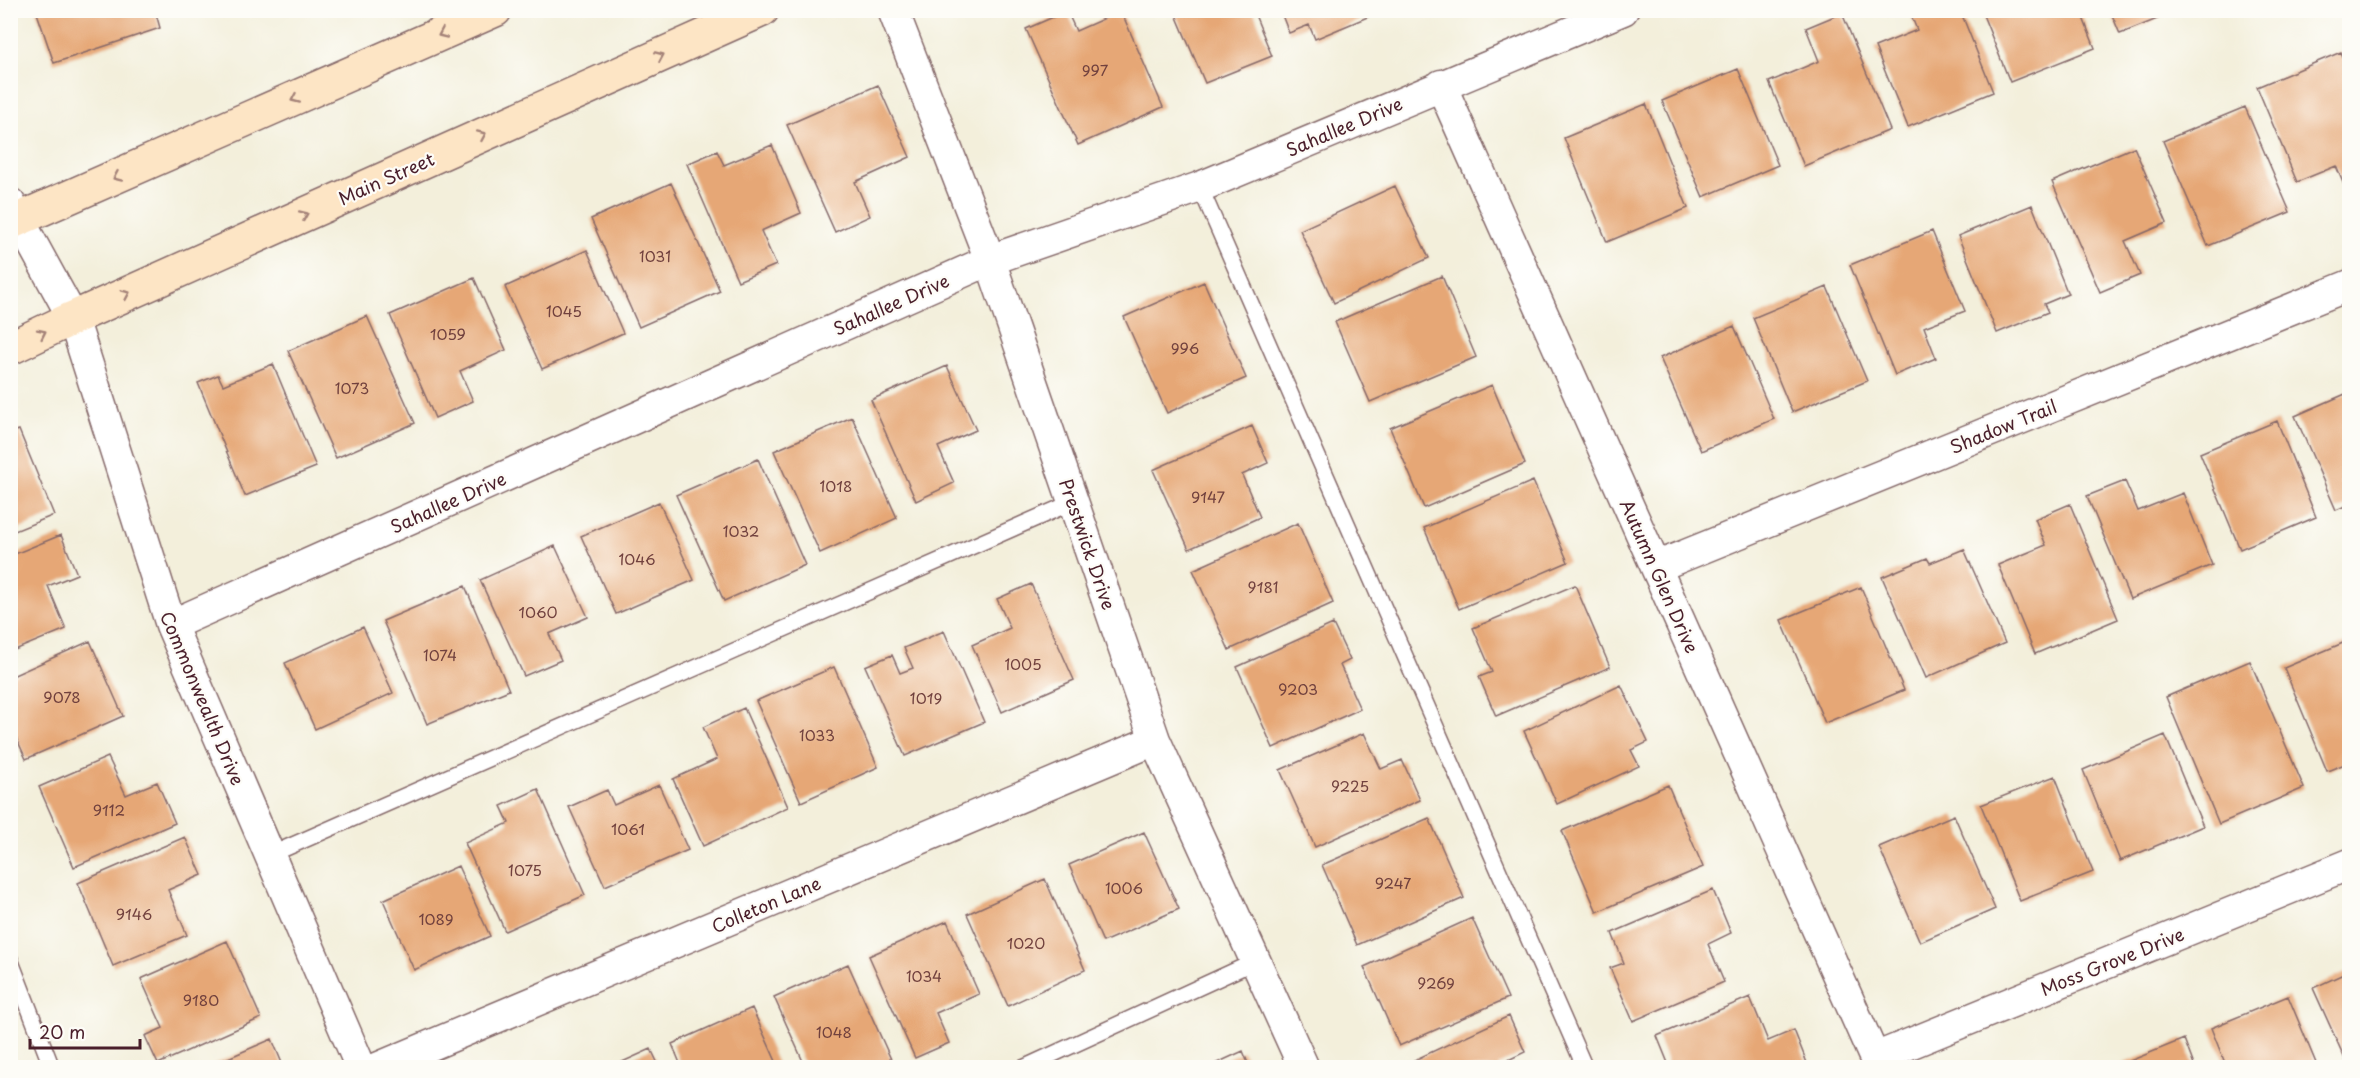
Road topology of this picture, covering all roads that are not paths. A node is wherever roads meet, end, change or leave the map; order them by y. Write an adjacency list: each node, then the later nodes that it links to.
1 (495, 10): 7 (main road, one-way to 7)
2 (762, 10): 10 (main road, Main Street, one-way to 2)
3 (893, 10): 8 (street, Prestwick Drive)
4 (1623, 10): 5 (street, Sahallee Drive)
5 (1441, 85): 6 (street, Sahallee Drive); 13 (street, Autumn Glen Drive)
6 (1200, 187): 8 (street, Sahallee Drive); 26 (lane)
7 (14, 215): 10 (street, Commonwealth Drive)
8 (990, 260): 12 (street, Prestwick Drive); 14 (street, Sahallee Drive)
9 (2349, 285): 13 (street, Shadow Trail)
10 (72, 318): 11 (main road, Main Street, one-way to 10); 14 (street, Commonwealth Drive)
11 (10, 348)
12 (1073, 502): 15 (street, Prestwick Drive); 16 (lane)
13 (1656, 567): 20 (street, Autumn Glen Drive)
14 (171, 625): 16 (street, Commonwealth Drive)
15 (1155, 740): 19 (street, Prestwick Drive); 23 (street, Colleton Lane)
16 (270, 855): 22 (street, Commonwealth Drive)
17 (2349, 864): 20 (street, Moss Grove Drive)
18 (10, 959): 21 (lane)
19 (1256, 961): 24 (lane); 25 (street, Prestwick Drive)
20 (1877, 1063)
21 (52, 1068)
22 (361, 1068)
23 (377, 1068)
24 (1023, 1068)
25 (1304, 1068)
26 (1585, 1068)

